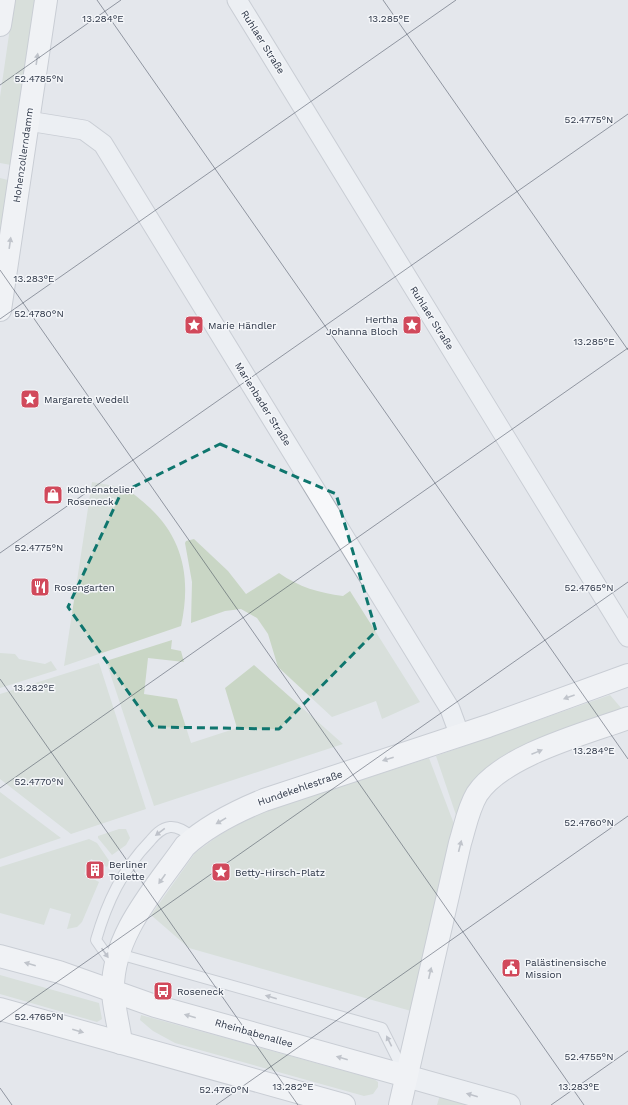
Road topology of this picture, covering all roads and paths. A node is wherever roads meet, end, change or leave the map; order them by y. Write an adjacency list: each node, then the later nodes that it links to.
1 (4, 0): 4 (main road)
2 (46, 0): 5 (main road, Hohenzollerndamm, one-way to 2)
3 (237, 0): 7 (street, Ruhlaer Straße)
4 (0, 25)
5 (28, 120): 6 (main road, Hohenzollerndamm, one-way to 5); 10 (street, Marienbader Straße)
6 (0, 310)
7 (628, 637)
8 (628, 676): 10 (main road, Hundekehlestraße, one-way to 10)
9 (628, 718): 17 (main road, one-way to 9)
10 (460, 736): 11 (main road, Hundekehlestraße, one-way to 11)
11 (194, 838): 13 (main road, Hundekehlestraße, one-way to 13); 13 (lane, one-way to 13)
12 (0, 956): 14 (main road, Rheinbabenallee, one-way to 12)
13 (117, 961): 14 (main road, Hundekehlestraße); 17 (lane, one-way to 13)
14 (113, 991): 16 (main road, Hundekehlestraße); 17 (main road, Rheinbabenallee, one-way to 14)
15 (0, 1009): 16 (main road, one-way to 16)
16 (121, 1043): 18 (main road)
17 (406, 1076): 19 (main road); 20 (street, Rheinbabenallee, one-way to 17)
18 (344, 1105)
19 (400, 1105)
20 (509, 1105)

